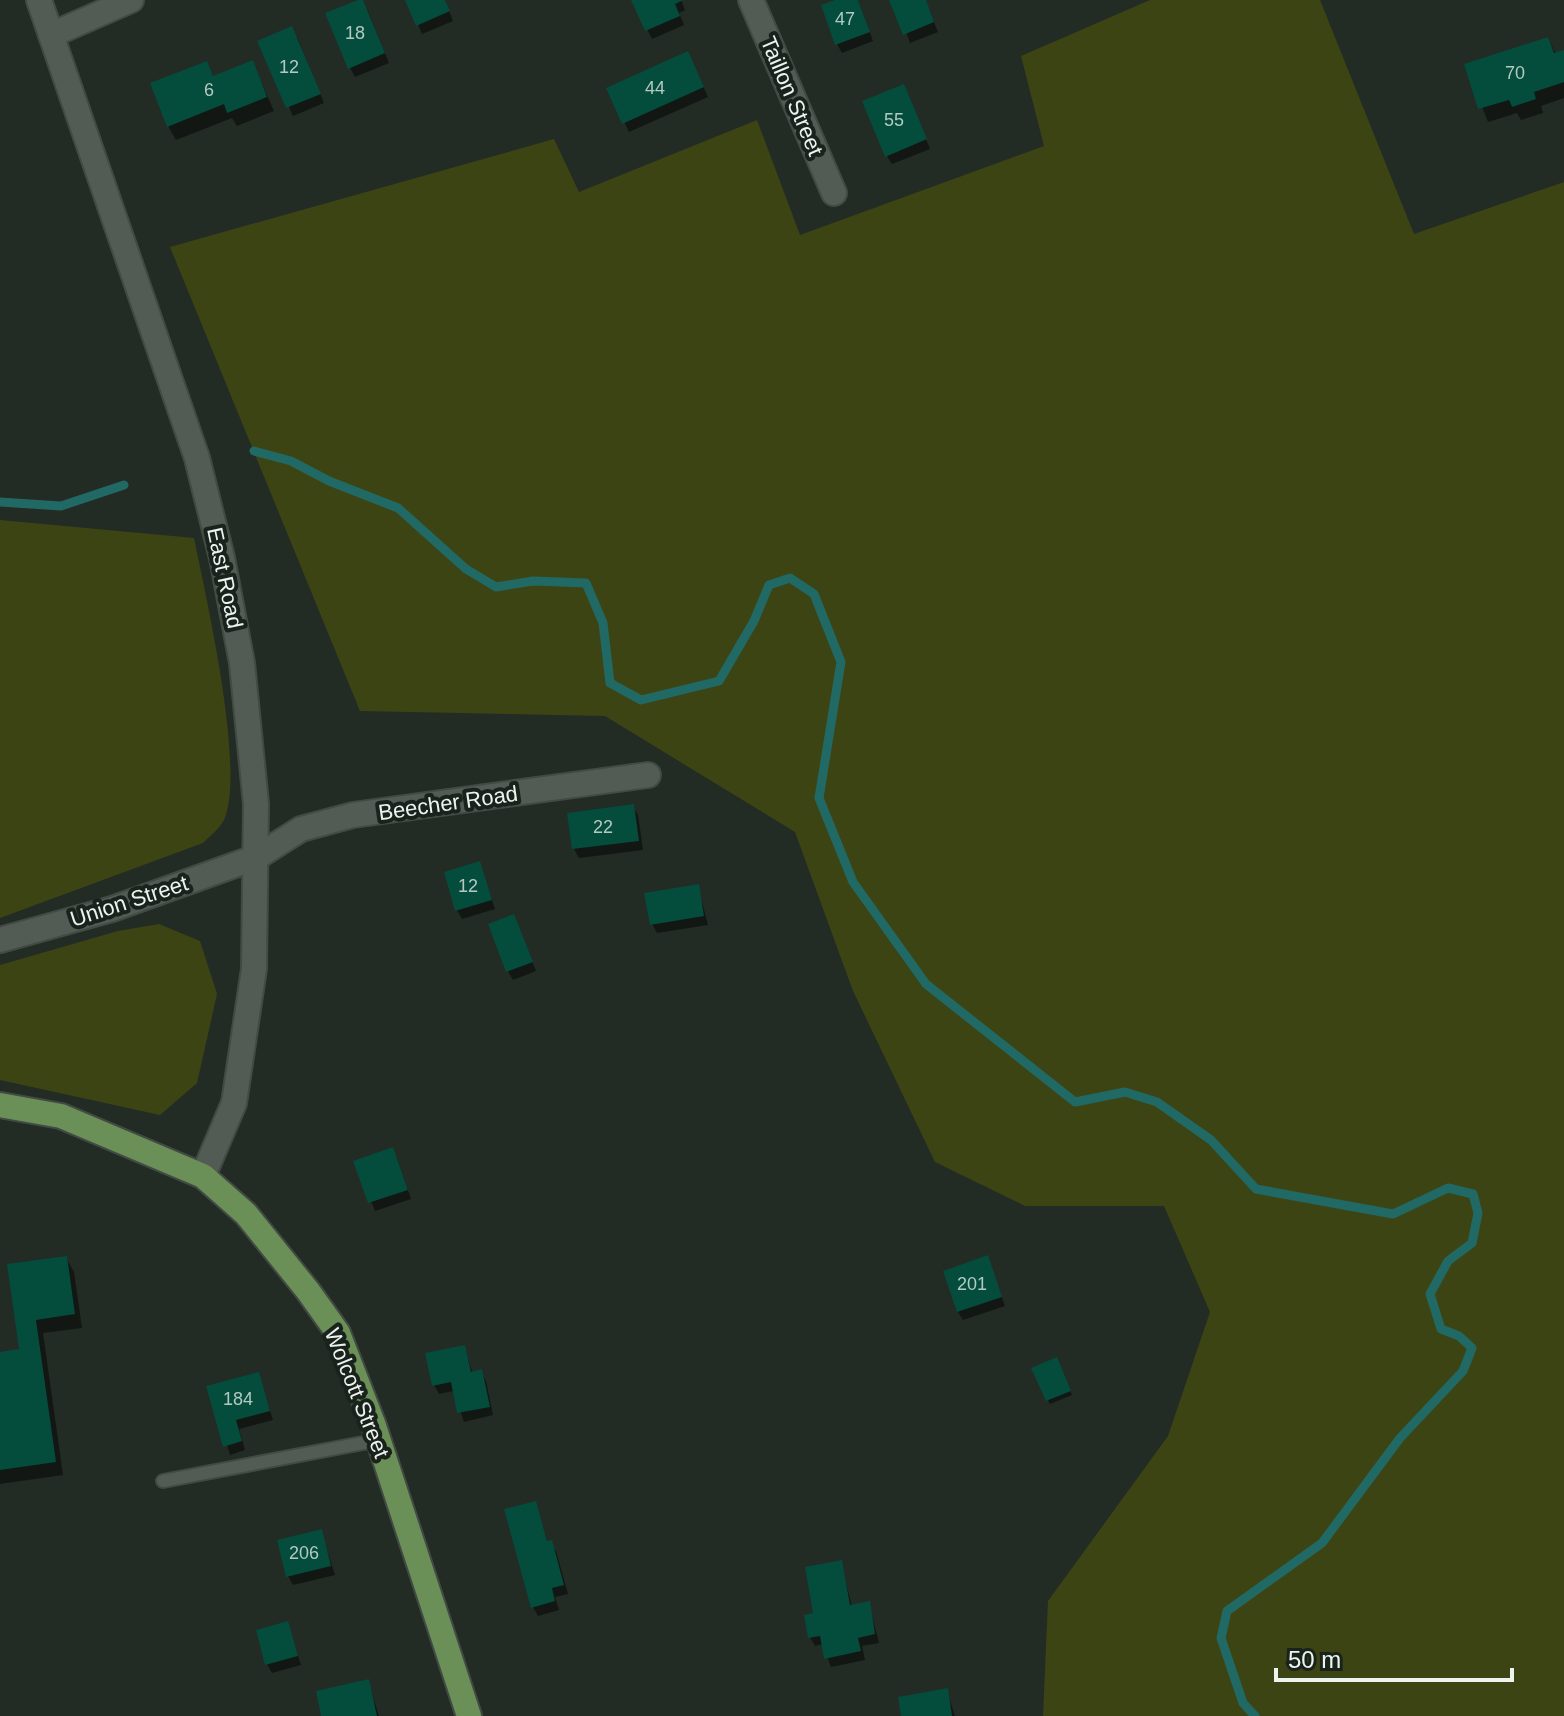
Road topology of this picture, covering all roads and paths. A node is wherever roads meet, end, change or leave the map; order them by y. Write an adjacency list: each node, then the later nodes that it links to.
1 (39, 0): 4 (street, East Road)
2 (131, 0): 4 (street)
3 (751, 0): 5 (street, Taillon Street)
4 (51, 35): 7 (street, East Road)
5 (834, 193)
6 (648, 775): 7 (street, Beecher Road)
7 (257, 857): 8 (street, Union Street); 10 (street, East Road)
8 (0, 940)
9 (0, 1105): 10 (main road, Wolcott Street)
10 (203, 1176): 11 (main road, Wolcott Street)
11 (379, 1440): 12 (lane); 13 (main road, Wolcott Street)
12 (163, 1481)
13 (469, 1716)

